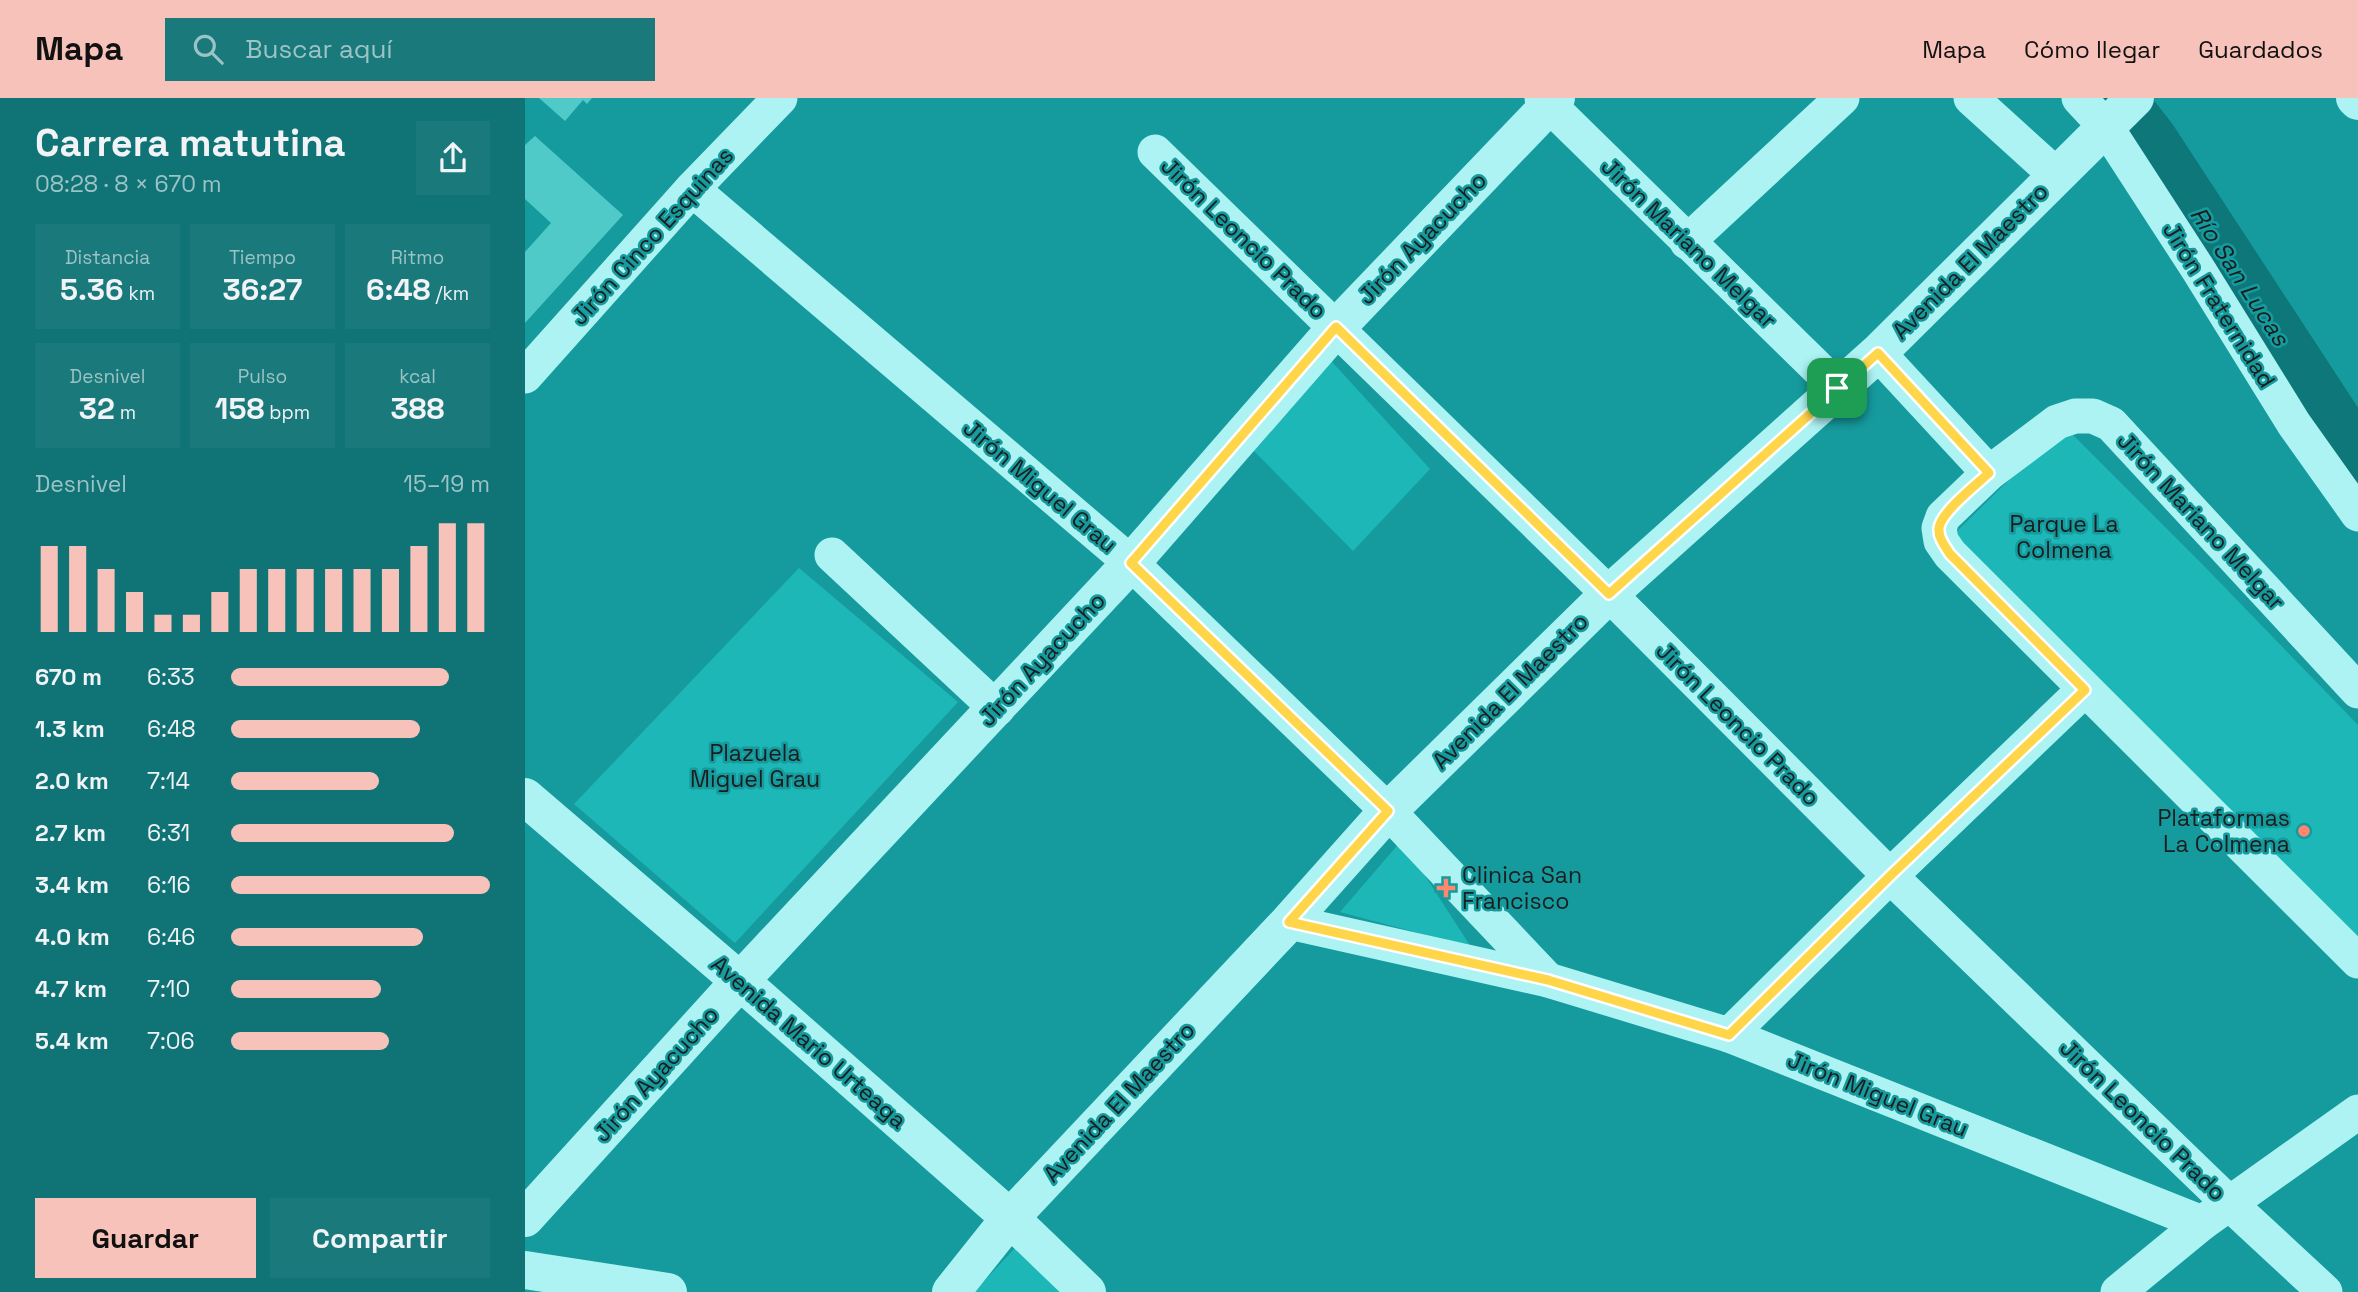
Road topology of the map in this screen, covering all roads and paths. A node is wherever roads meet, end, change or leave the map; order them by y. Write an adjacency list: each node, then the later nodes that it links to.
1 (780, 98): 9 (street, Jirón Cinco Esquinas)
2 (1842, 98): 10 (street)
3 (1971, 98): 8 (street)
4 (2079, 98): 6 (street, Jirón Fraternidad)
5 (1549, 100): 10 (street, Jirón Mariano Melgar); 11 (street, Jirón Ayacucho)
6 (2120, 113): 8 (street, Avenida El Maestro); 16 (street, Jirón Fraternidad)
7 (1155, 152): 11 (street, Jirón Leoncio Prado)
8 (2056, 176): 12 (street, Avenida El Maestro)
9 (692, 189): 13 (street, Jirón Cinco Esquinas); 18 (street, Jirón Miguel Grau)
10 (1687, 242): 14 (street, Jirón Mariano Melgar)
11 (1336, 327): 18 (street, Jirón Ayacucho); 19 (street, Jirón Leoncio Prado)
12 (1878, 353): 14 (street, Avenida El Maestro); 15 (street)
13 (525, 376)
14 (1837, 388): 19 (street, Avenida El Maestro)
15 (1989, 473): 20 (street, Jirón Mariano Melgar); 21 (street, Jirón Mariano Melgar)
16 (2358, 514)
17 (832, 555): 22 (street)
18 (1131, 563): 22 (street, Jirón Ayacucho); 24 (street, Jirón Miguel Grau)
19 (1609, 594): 24 (street, Avenida El Maestro); 25 (street, Jirón Leoncio Prado)
20 (2085, 690): 25 (street); 27 (street, Jirón Mariano Melgar)
21 (2358, 691)
22 (997, 709): 29 (street, Jirón Ayacucho)
23 (525, 797): 29 (street, Avenida Mario Urteaga)
24 (1388, 811): 26 (street, Avenida El Maestro); 28 (street, Jirón Miguel Grau)
25 (1890, 876): 30 (street); 32 (street, Jirón Leoncio Prado)
26 (1289, 922): 28 (street, Jirón Miguel Grau); 34 (street, Avenida El Maestro)
27 (2358, 961)
28 (1548, 980): 30 (street, Jirón Miguel Grau)
29 (740, 981): 33 (street, Jirón Ayacucho); 34 (street, Avenida Mario Urteaga)
30 (1729, 1035): 32 (street, Jirón Miguel Grau)
31 (2358, 1112): 32 (street)
32 (2216, 1213): 39 (street); 40 (street, Jirón Leoncio Prado)
33 (525, 1218)
34 (1010, 1218): 37 (street, Avenida El Maestro); 38 (street, Avenida Mario Urteaga)
35 (525, 1270): 36 (street)
36 (668, 1292)
37 (951, 1292)
38 (1087, 1292)
39 (2117, 1292)
40 (2325, 1292)

